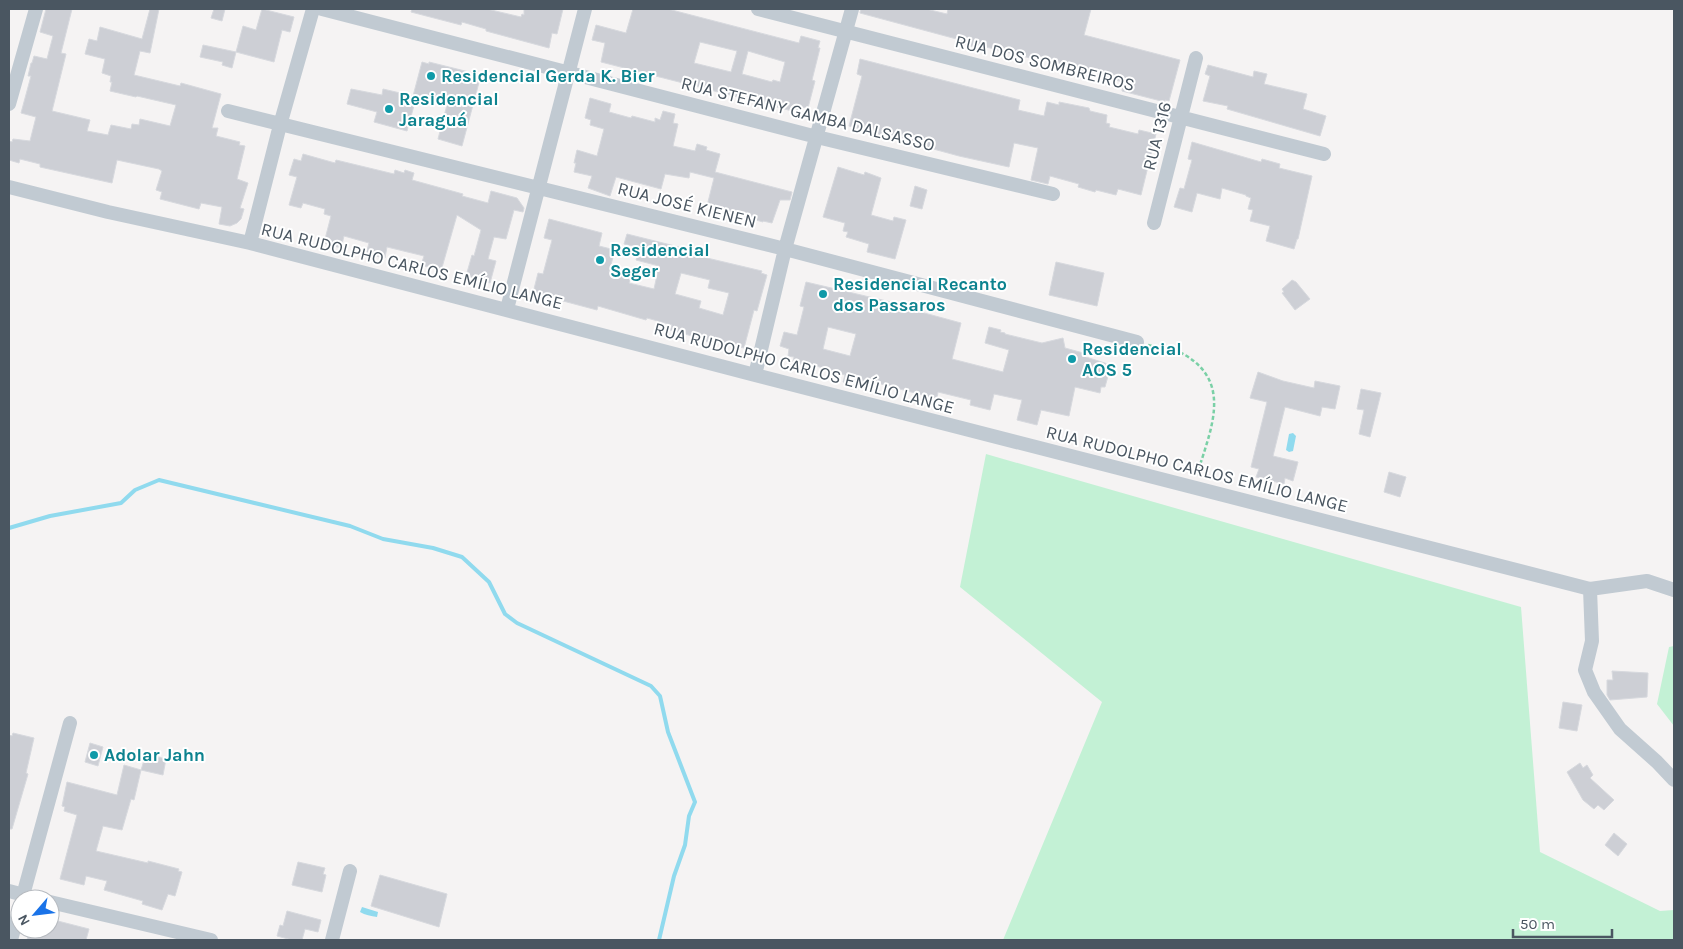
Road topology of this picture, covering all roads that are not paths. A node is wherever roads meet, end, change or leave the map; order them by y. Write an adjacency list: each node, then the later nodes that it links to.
1 (36, 9): 10 (street)
2 (313, 9): 13 (street)
3 (322, 9): 9 (street, RUA STEFANY GAMBA DALSASSO)
4 (585, 9): 9 (street)
5 (758, 9): 7 (street, RUA DOS SOMBREIROS)
6 (852, 9): 7 (street)
7 (846, 31): 12 (street, RUA DOS SOMBREIROS); 14 (street)
8 (1196, 58): 12 (street, RUA 1316)
9 (567, 73): 14 (street, RUA STEFANY GAMBA DALSASSO); 17 (street)
10 (9, 104)
11 (228, 111): 13 (street, RUA JOSÉ KIENEN)
12 (1181, 118): 15 (street, RUA DOS SOMBREIROS); 19 (street, RUA 1316)
13 (280, 125): 17 (street, RUA JOSÉ KIENEN); 20 (street)
14 (817, 137): 18 (street, RUA STEFANY GAMBA DALSASSO); 21 (street)
15 (1324, 154)
16 (9, 187): 20 (street, RUA RUDOLPHO CARLOS EMÍLIO LANGE)
17 (538, 188): 21 (street, RUA JOSÉ KIENEN); 22 (street)
18 (1053, 194)
19 (1154, 223)
20 (250, 243): 22 (street, RUA RUDOLPHO CARLOS EMÍLIO LANGE)
21 (786, 249): 23 (street, RUA JOSÉ KIENEN); 24 (street)
22 (507, 309): 24 (street, RUA RUDOLPHO CARLOS EMÍLIO LANGE)
23 (1136, 342)
24 (755, 375): 25 (street, RUA RUDOLPHO CARLOS EMÍLIO LANGE)
25 (1590, 589): 26 (street); 28 (street)
26 (1674, 590)
27 (70, 723): 30 (street)
28 (1674, 780)
29 (350, 871): 33 (street)
30 (25, 889)
31 (60, 904): 32 (street)
32 (211, 940)
33 (332, 940)

